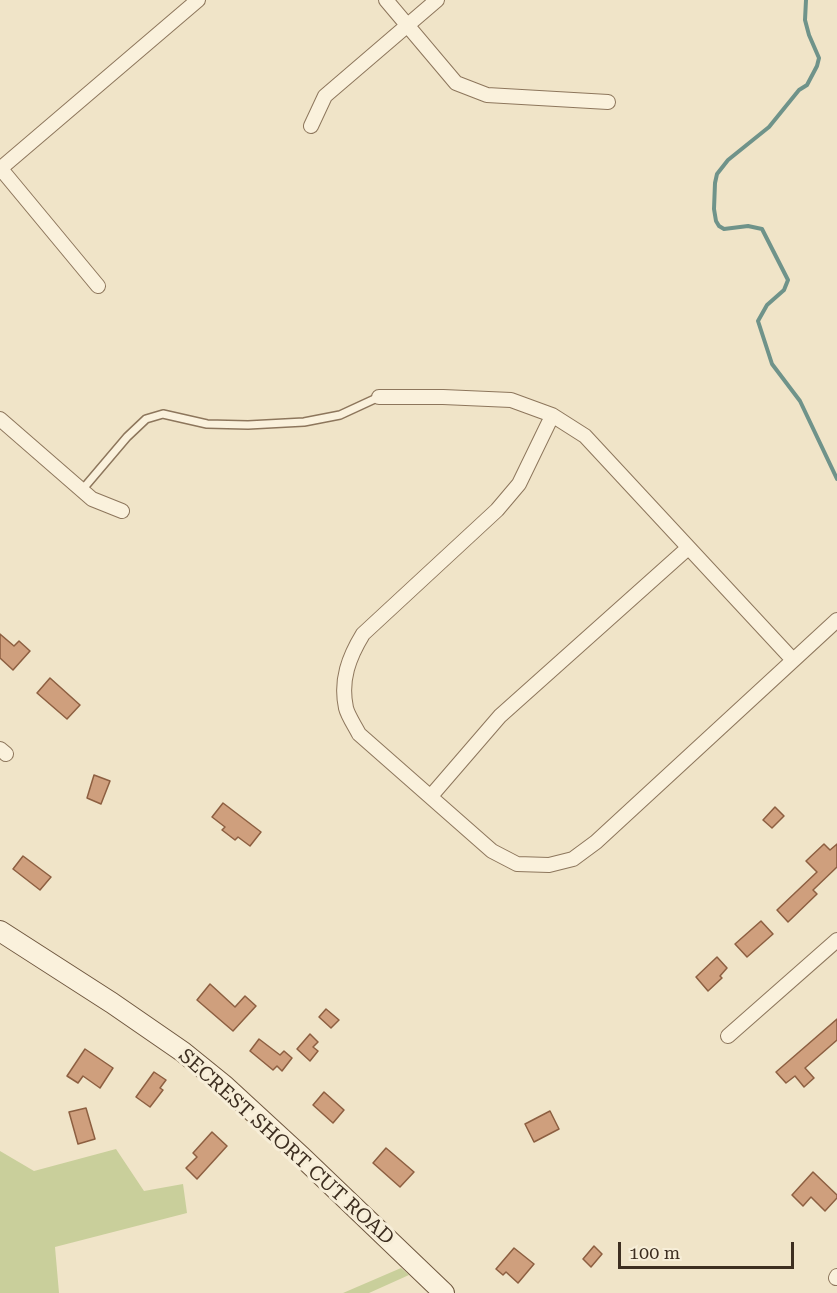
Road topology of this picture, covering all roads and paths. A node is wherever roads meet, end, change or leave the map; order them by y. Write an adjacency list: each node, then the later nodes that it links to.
1 (198, 0): 7 (street)
2 (386, 0): 4 (street)
3 (437, 0): 4 (street)
4 (407, 26): 5 (street); 6 (street)
5 (608, 102)
6 (311, 126)
7 (0, 169): 8 (street)
8 (98, 286)
9 (379, 397): 10 (street); 12 (lane)
10 (552, 416): 14 (street); 17 (street)
11 (0, 419): 12 (street)
12 (82, 490): 13 (street)
13 (122, 512)
14 (688, 548): 16 (street); 17 (street)
15 (837, 620): 16 (street)
16 (793, 660): 17 (street)
17 (431, 796)
18 (0, 931): 21 (main road, SECREST SHORT CUT ROAD)
19 (837, 940): 20 (street)
20 (728, 1036)
21 (444, 1293)

